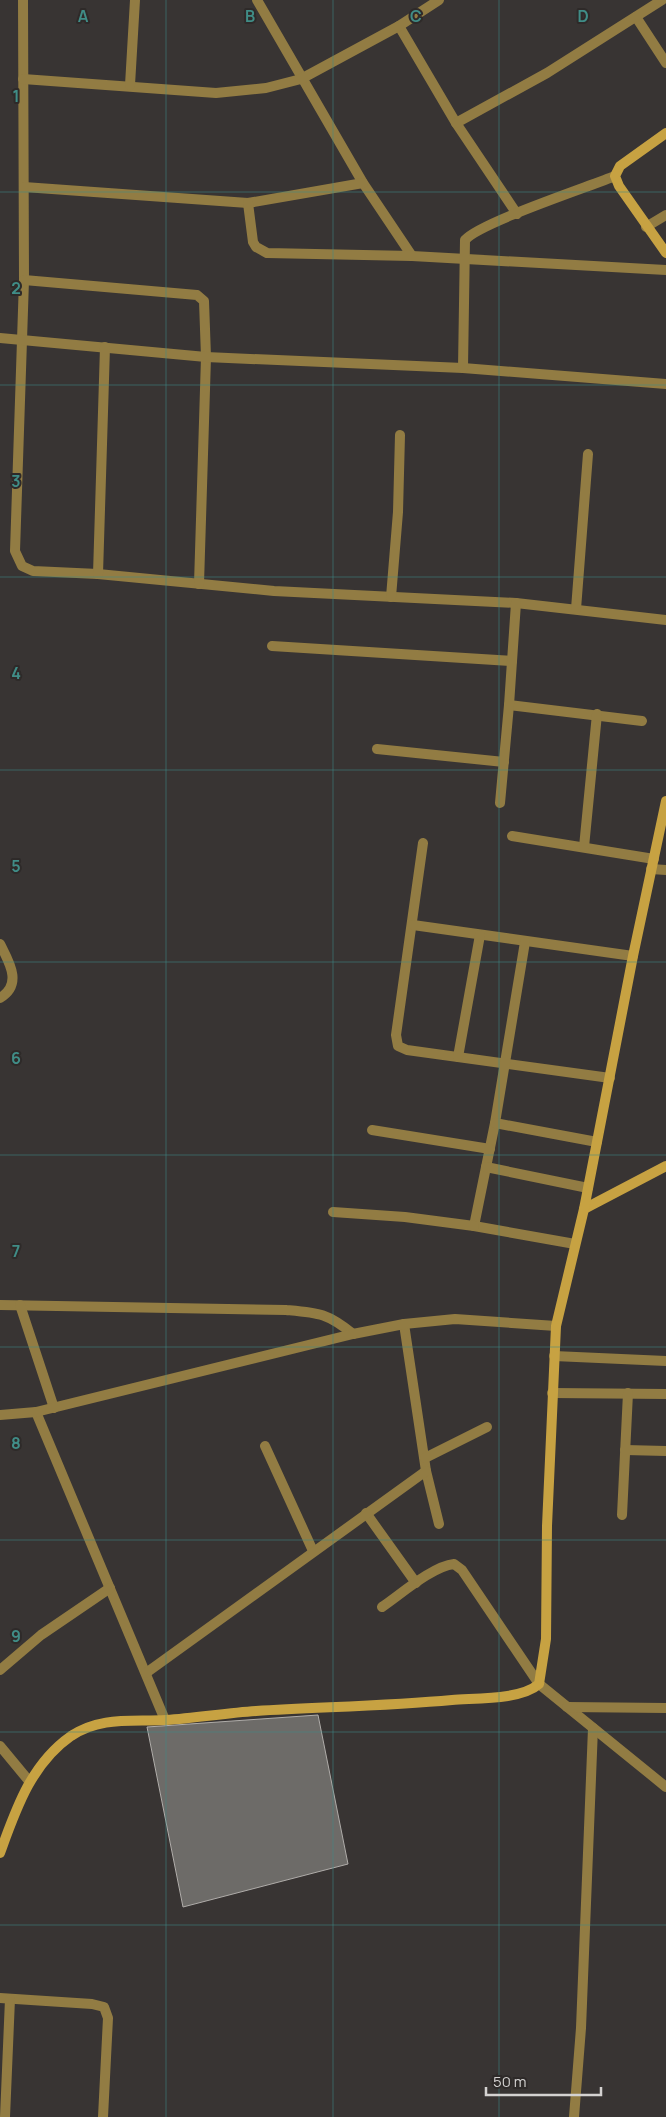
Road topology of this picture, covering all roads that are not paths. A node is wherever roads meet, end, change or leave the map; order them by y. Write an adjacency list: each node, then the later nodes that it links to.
1 (23, 0): 9 (street)
2 (135, 0): 11 (street)
3 (257, 0): 10 (street)
4 (439, 0): 7 (street)
5 (662, 0): 6 (street)
6 (636, 17): 8 (street); 12 (street)
7 (399, 26): 10 (street); 12 (street)
8 (666, 63)
9 (23, 79): 11 (street); 16 (street)
10 (301, 79): 11 (street); 15 (street)
11 (130, 85)
12 (456, 123): 18 (street)
13 (666, 133): 14 (street)
14 (615, 176): 18 (street); 20 (street)
15 (364, 184): 17 (street); 22 (street)
16 (24, 187): 17 (street); 25 (street)
17 (248, 203): 22 (street)
18 (517, 214): 23 (street)
19 (666, 214): 20 (street)
20 (646, 227): 21 (street)
21 (666, 253)
22 (412, 256): 23 (street)
23 (464, 260): 24 (street); 30 (street)
24 (666, 270)
25 (24, 280): 27 (street); 29 (street)
26 (0, 338): 27 (street)
27 (21, 339): 28 (street); 34 (street)
28 (106, 346): 29 (street); 34 (street)
29 (206, 357): 30 (street); 35 (street)
30 (462, 368): 31 (street)
31 (666, 384)
32 (400, 435): 36 (street)
33 (588, 454): 38 (street)
34 (98, 574): 35 (street)
35 (199, 584): 36 (street)
36 (391, 597): 37 (street)
37 (516, 603): 38 (street); 41 (street)
38 (576, 609): 39 (street)
39 (666, 620)
40 (272, 646): 41 (street)
41 (512, 662): 42 (street)
42 (509, 704): 43 (street); 46 (street)
43 (597, 714): 44 (street); 51 (street)
44 (642, 721)
45 (377, 749): 46 (street)
46 (504, 762): 48 (street)
47 (666, 801): 52 (street)
48 (500, 803)
49 (512, 836): 51 (street)
50 (423, 843): 54 (street)
51 (584, 847): 52 (street)
52 (652, 864): 53 (street); 58 (street)
53 (666, 870)
54 (413, 925): 55 (street); 60 (street)
55 (480, 935): 56 (street); 60 (street)
56 (526, 942): 58 (street); 61 (street)
57 (0, 944): 59 (street)
58 (633, 956): 62 (street)
59 (0, 998)
60 (458, 1057): 61 (street)
61 (505, 1064): 62 (street); 63 (street)
62 (610, 1078): 65 (street)
63 (495, 1123): 65 (street); 66 (street)
64 (372, 1130): 66 (street)
65 (597, 1142): 69 (street)
66 (490, 1149): 68 (street)
67 (666, 1166): 70 (street)
68 (486, 1167): 69 (street); 72 (street)
69 (588, 1188): 70 (street)
70 (584, 1209): 73 (street)
71 (333, 1212): 72 (street)
72 (474, 1226): 73 (street)
73 (575, 1244): 77 (street)
74 (0, 1305): 75 (street)
75 (20, 1305): 78 (street); 84 (street)
76 (404, 1324): 77 (street); 78 (street); 91 (street)
77 (556, 1326): 79 (street)
78 (353, 1334): 84 (street)
79 (554, 1356): 80 (street); 81 (street)
80 (666, 1361)
81 (552, 1393): 82 (street); 102 (street)
82 (628, 1393): 83 (street); 89 (street)
83 (666, 1394)
84 (54, 1408): 85 (street)
85 (36, 1412): 86 (street); 98 (street)
86 (0, 1415)
87 (487, 1427): 91 (street)
88 (265, 1446): 96 (street)
89 (625, 1450): 90 (street); 94 (street)
90 (666, 1451)
91 (425, 1458): 92 (street)
92 (426, 1471): 93 (street); 95 (street)
93 (366, 1513): 96 (street); 97 (street)
94 (622, 1516)
95 (439, 1524)
96 (313, 1551): 101 (street)
97 (416, 1583): 99 (street); 102 (street)
98 (110, 1588): 100 (street); 101 (street)
99 (382, 1607)
100 (0, 1670)
101 (146, 1673): 105 (street)
102 (539, 1684): 103 (street); 105 (street)
103 (567, 1707): 104 (street); 106 (street)
104 (666, 1708)
105 (164, 1720): 108 (street)
106 (593, 1728): 109 (street); 114 (street)
107 (0, 1746): 108 (street)
108 (29, 1781): 110 (street)
109 (666, 1787)
110 (0, 1854)
111 (5, 1998): 112 (street); 113 (street)
112 (5, 2117)
113 (103, 2117)
114 (574, 2117)

